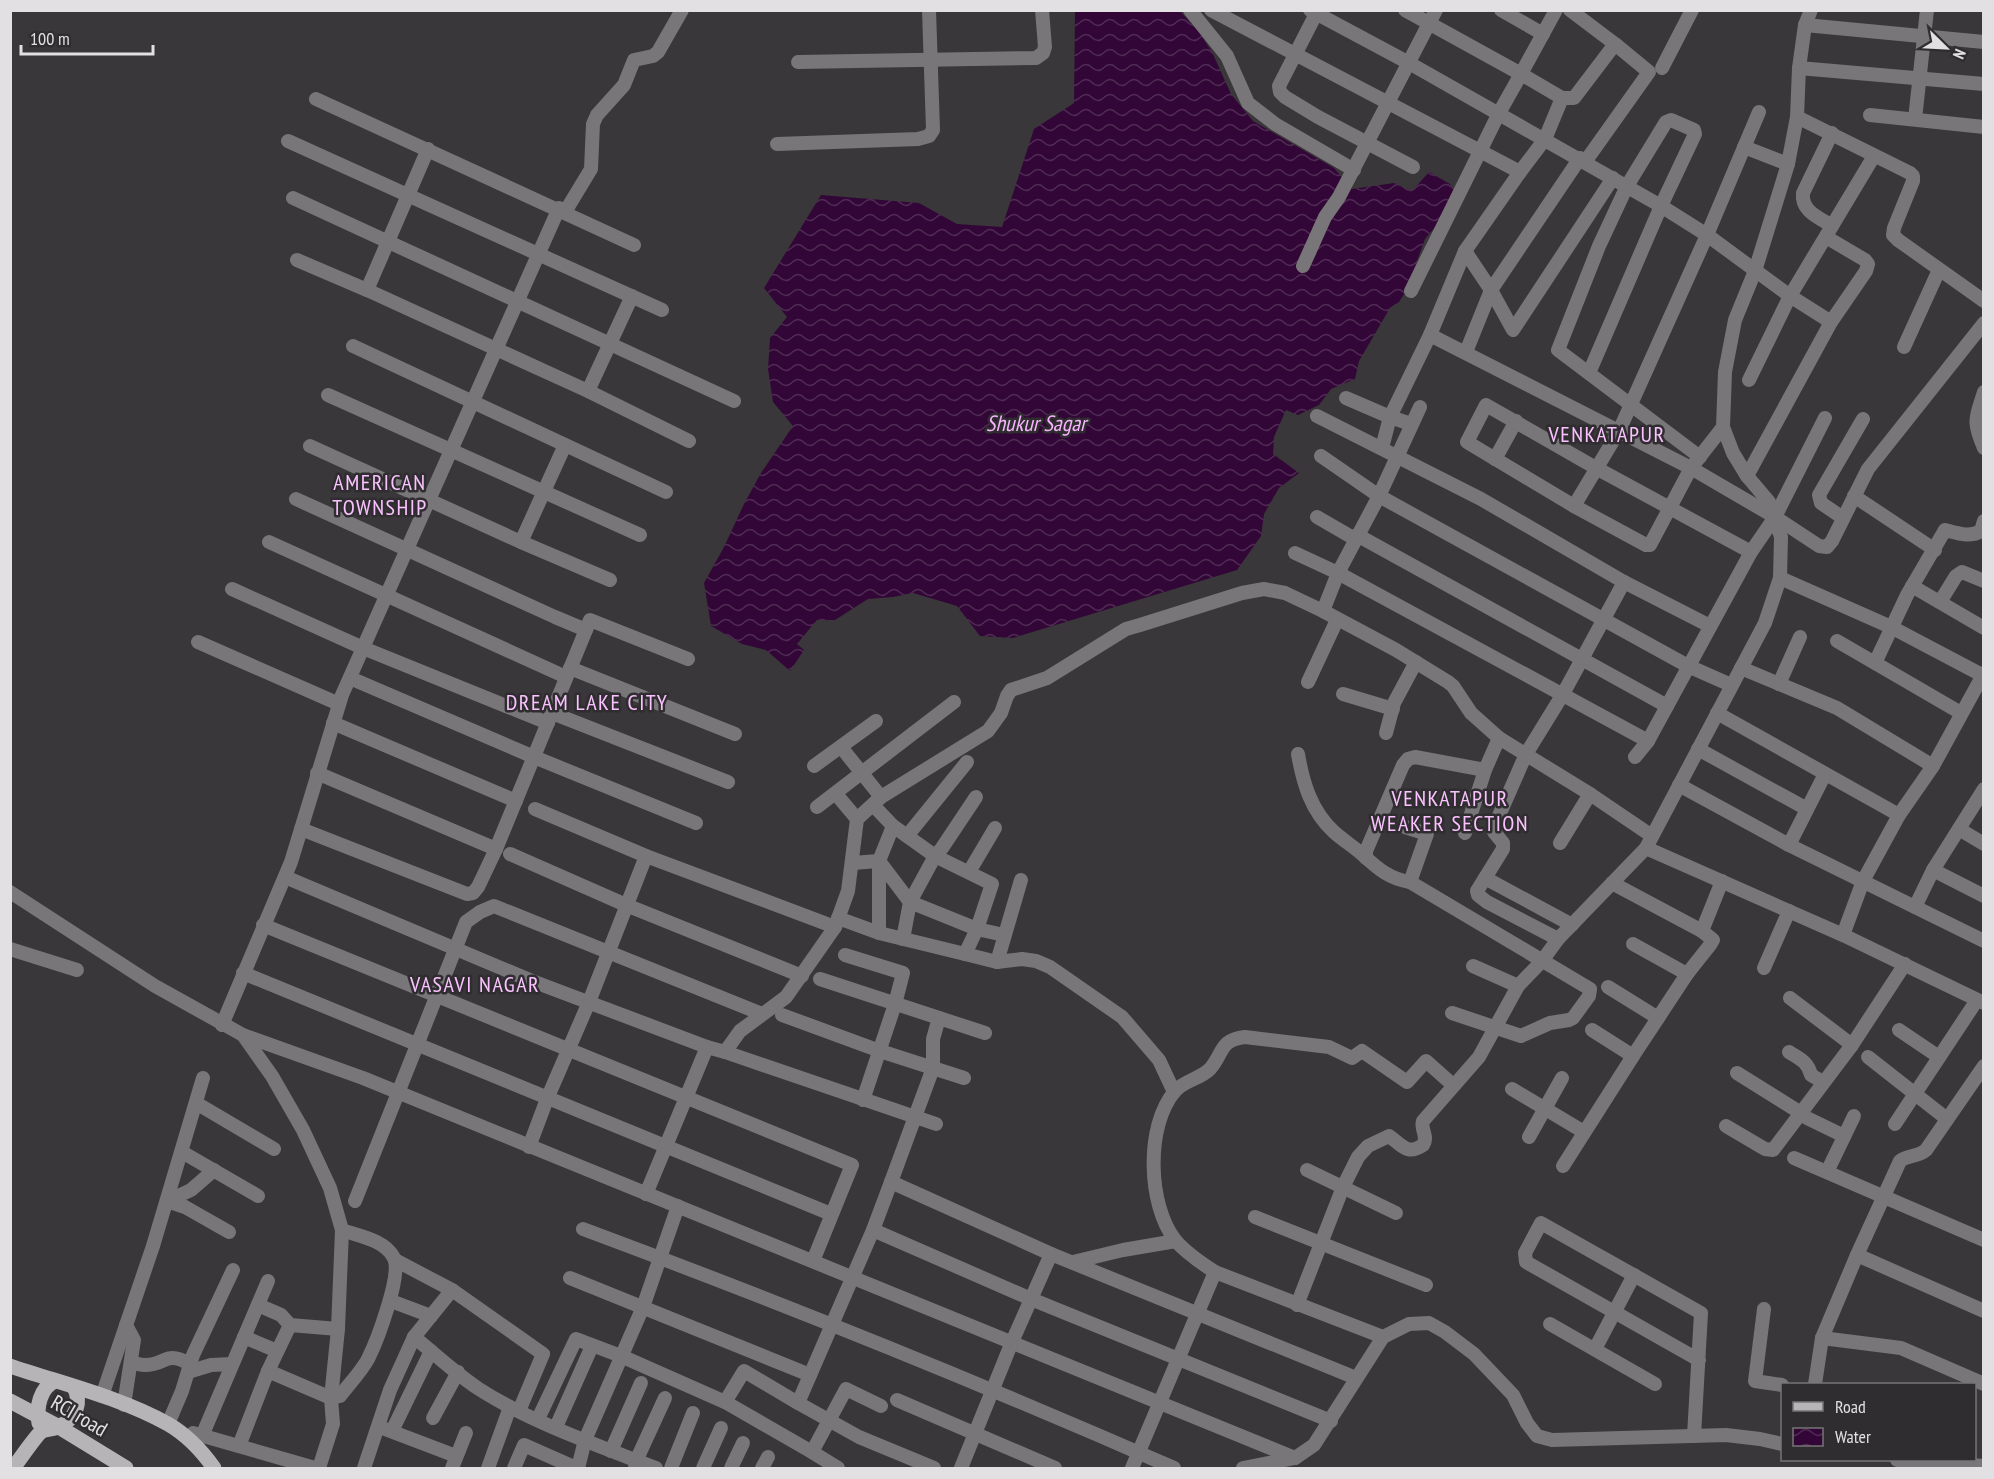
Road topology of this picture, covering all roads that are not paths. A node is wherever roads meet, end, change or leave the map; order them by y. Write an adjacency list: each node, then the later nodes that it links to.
1 (682, 10): 59 (street)
2 (929, 10): 23 (street)
3 (1042, 10): 23 (street)
4 (1190, 10): 53 (street)
5 (1211, 10): 22 (street)
6 (1405, 10): 16 (street)
7 (1436, 10): 16 (street)
8 (1501, 10): 18 (street)
9 (1556, 10): 18 (street)
10 (1570, 10): 15 (street)
11 (1692, 10): 26 (street)
12 (1811, 10): 17 (street)
13 (1927, 10): 19 (street)
14 (1315, 12): 22 (street); 25 (street)
15 (1589, 16): 21 (street)
16 (1429, 23): 25 (street); 28 (street)
17 (1805, 25): 19 (street); 27 (street)
18 (1543, 34): 28 (street)
19 (1924, 36): 20 (street); 29 (street)
20 (1983, 42)
21 (1615, 44): 31 (street); 49 (street)
22 (1294, 54): 33 (street); 43 (street)
23 (930, 60): 24 (street); 44 (street)
24 (798, 62)
25 (1409, 63): 33 (street); 35 (street)
26 (1662, 68)
27 (1799, 68): 29 (street); 37 (street)
28 (1521, 74): 31 (street); 35 (street)
29 (1919, 79): 30 (street); 38 (street)
30 (1983, 84)
31 (1562, 98): 41 (street)
32 (316, 99): 46 (street)
33 (1388, 104): 43 (street); 47 (street)
34 (1759, 112): 45 (street)
35 (1499, 113): 41 (street); 47 (street)
36 (1870, 115): 38 (street)
37 (1797, 117): 40 (street); 50 (street)
38 (1915, 119): 39 (street)
39 (1983, 127)
40 (1832, 133): 48 (street); 60 (street)
41 (1545, 139): 49 (street); 52 (street)
42 (288, 141): 56 (street)
43 (1368, 143): 51 (street); 53 (street)
44 (777, 144)
45 (1744, 147): 50 (street); 61 (street)
46 (428, 149): 56 (street); 59 (street)
47 (1480, 151): 52 (street); 72 (street)
48 (1874, 156): 60 (street); 68 (street)
49 (1582, 160): 54 (street); 71 (street)
50 (1788, 164): 69 (street)
51 (1413, 167)
52 (1520, 172): 64 (street)
53 (1351, 175): 67 (street)
54 (1613, 178): 55 (street); 71 (street)
55 (1627, 186): 58 (street); 58 (street); 86 (street)
56 (408, 195): 62 (street); 65 (street)
57 (293, 198): 62 (street)
58 (1662, 206): 61 (street); 86 (street)
59 (562, 210): 63 (street); 65 (street)
60 (1829, 232): 74 (street); 78 (street)
61 (1707, 235): 69 (street); 94 (street)
62 (387, 241): 70 (street); 76 (street)
63 (634, 244)
64 (1465, 251): 71 (street); 80 (street)
65 (539, 254): 73 (street); 76 (street)
66 (297, 261): 70 (street)
67 (1303, 266)
68 (1939, 270): 75 (street); 83 (street)
69 (1755, 271): 74 (street); 102 (street)
70 (367, 290): 84 (street)
71 (1491, 290): 85 (street)
72 (1411, 291)
73 (632, 296): 77 (street); 81 (street)
74 (1790, 296): 78 (street); 87 (street)
75 (1983, 301)
76 (517, 302): 81 (street); 84 (street)
77 (662, 310)
78 (1831, 322): 115 (street)
79 (1983, 323): 119 (street)
80 (1430, 335): 85 (street); 97 (street)
81 (609, 344): 88 (street); 93 (street)
82 (353, 346): 92 (street)
83 (1904, 347)
84 (496, 350): 88 (street); 92 (street)
85 (1466, 352): 103 (street)
86 (1589, 373): 94 (street)
87 (1749, 380)
88 (588, 391): 105 (street)
89 (1983, 392): 104 (street)
90 (328, 395): 109 (street)
91 (1347, 398): 97 (street)
92 (473, 401): 106 (street); 109 (street)
93 (734, 401)
94 (1630, 404): 103 (street); 113 (street)
95 (1420, 407): 101 (street)
96 (1317, 416): 108 (street)
97 (1390, 417): 101 (street); 108 (street)
98 (1825, 418): 125 (street)
99 (1863, 418): 126 (street)
100 (1516, 421): 112 (street); 112 (street); 114 (street)
101 (1411, 424): 111 (street)
102 (1723, 428): 113 (street); 115 (street)
103 (1619, 431): 113 (street); 114 (street)
104 (1982, 440)
105 (689, 441)
106 (565, 445): 116 (street); 117 (street)
107 (310, 446): 121 (street)
108 (1382, 448): 111 (street)
109 (451, 450): 116 (street); 121 (street)
110 (1321, 456): 118 (street)
111 (1397, 456): 118 (street); 140 (street)
112 (1496, 459): 122 (street)
113 (1696, 463): 123 (street); 125 (street)
114 (1596, 468): 122 (street); 123 (street)
115 (1747, 476): 125 (street)
116 (543, 492): 128 (street); 131 (street)
117 (666, 492)
118 (1379, 496): 129 (street); 146 (street)
119 (1854, 496): 126 (street); 133 (street)
120 (296, 499): 132 (street)
121 (429, 500): 131 (street); 132 (street)
122 (1574, 506): 123 (street)
123 (1669, 507): 134 (street)
124 (1317, 517): 129 (street)
125 (1775, 517): 126 (street); 134 (street); 137 (street)
126 (1844, 518)
127 (1983, 521): 133 (street)
128 (640, 535)
129 (1356, 537): 136 (street); 156 (street)
130 (269, 542): 143 (street)
131 (521, 542): 138 (street)
132 (407, 549): 143 (street); 151 (street)
133 (1935, 550): 141 (street)
134 (1751, 552): 148 (street)
135 (1296, 553): 136 (street)
136 (1338, 573): 145 (street); 169 (street)
137 (1780, 578): 149 (street); 161 (street)
138 (610, 580)
139 (1983, 581): 144 (street)
140 (1624, 582): 146 (street); 148 (street)
141 (1912, 586): 144 (street); 149 (street)
142 (232, 589): 155 (street)
143 (386, 596): 155 (street); 162 (street)
144 (1940, 602): 150 (street)
145 (1323, 611): 147 (street); 203 (street)
146 (1604, 619): 156 (street); 160 (street)
147 (1337, 620): 158 (street); 165 (street)
148 (1710, 626): 160 (street)
149 (1891, 627): 159 (street); 163 (street)
150 (1983, 628)
151 (586, 630): 157 (street); 162 (street)
152 (1800, 637): 166 (street)
153 (1838, 641): 159 (street)
154 (198, 642): 171 (street)
155 (363, 648): 164 (street); 176 (street)
156 (1582, 658): 169 (street); 172 (street)
157 (688, 659)
158 (1416, 663): 173 (street); 181 (street)
159 (1875, 663): 175 (street)
160 (1688, 666): 167 (street); 172 (street)
161 (1740, 668): 166 (street); 167 (street)
162 (568, 672): 176 (street); 180 (street)
163 (1983, 674): 175 (street)
164 (350, 678): 171 (street); 187 (street)
165 (1308, 682)
166 (1779, 684): 191 (street)
167 (1731, 685): 174 (street)
168 (1343, 694): 173 (street)
169 (1563, 694): 182 (street); 186 (street)
170 (954, 702): 193 (street)
171 (339, 704): 178 (street)
172 (1667, 706): 182 (street)
173 (1393, 709): 179 (street)
174 (1717, 713): 184 (street); 195 (street)
175 (1961, 713): 191 (street)
176 (550, 718): 187 (street); 196 (street)
177 (876, 721): 183 (street)
178 (333, 723): 194 (street); 202 (street)
179 (1386, 733)
180 (735, 734)
181 (1499, 738): 186 (street); 192 (street)
182 (1648, 741): 188 (street)
183 (841, 747): 190 (street); 193 (street)
184 (1698, 749): 197 (street); 206 (street)
185 (1298, 754): 225 (street)
186 (1527, 754): 200 (street); 231 (street)
187 (534, 757): 202 (street); 209 (street)
188 (1635, 757)
189 (967, 762): 216 (street)
190 (814, 766)
191 (1933, 766): 207 (street)
192 (1485, 770): 215 (street); 225 (street)
193 (860, 772): 199 (street); 203 (street)
194 (317, 773): 213 (street); 221 (street)
195 (1825, 774): 206 (street); 207 (street)
196 (728, 782)
197 (1679, 785): 217 (street); 220 (street)
198 (1983, 789): 214 (street)
199 (836, 794): 204 (street); 208 (street)
200 (1590, 794): 217 (street); 218 (street)
201 (976, 797): 224 (street)
202 (516, 801): 221 (street)
203 (877, 801): 208 (street); 210 (street)
204 (817, 807)
205 (535, 809): 223 (street)
206 (1807, 810): 220 (street)
207 (1899, 815): 234 (street)
208 (857, 819): 227 (street)
209 (696, 823)
210 (893, 826): 216 (street); 226 (street)
211 (1405, 827): 235 (street)
212 (995, 828): 229 (street)
213 (301, 829): 221 (street); 230 (street)
214 (1959, 829): 219 (street); 228 (street)
215 (1465, 833)
216 (907, 836): 224 (street)
217 (1649, 842): 233 (street); 236 (street)
218 (1560, 843)
219 (1983, 844)
220 (1789, 845): 234 (street)
221 (496, 849)
222 (510, 854): 241 (street)
223 (646, 856): 241 (street); 244 (street)
224 (935, 856): 229 (street); 239 (street)
225 (1366, 858): 235 (street)
226 (879, 861): 227 (street); 239 (street); 250 (street)
227 (852, 863): 244 (street)
228 (1933, 870): 238 (street); 242 (street)
229 (969, 872): 248 (street)
230 (285, 877): 246 (street); 257 (street)
231 (1485, 878): 240 (street); 247 (street)
232 (1021, 880): 252 (street)
233 (1722, 881): 243 (street); 249 (street)
234 (1863, 881): 242 (street); 251 (street)
235 (1410, 882): 245 (street)
236 (1612, 883): 247 (street); 249 (street)
237 (10, 892): 284 (street)
238 (1983, 896)
239 (910, 902): 248 (street); 253 (street)
240 (1487, 902): 245 (street); 254 (street)
241 (626, 905): 259 (street); 270 (street)
242 (1915, 908): 255 (street)
243 (1789, 911): 251 (street); 266 (street)
244 (836, 922): 250 (street); 270 (street)
245 (1476, 922): 262 (street)
246 (263, 925): 268 (street); 274 (street)
247 (1572, 925): 254 (street)
248 (977, 929): 252 (street); 260 (street)
249 (1702, 931): 269 (street)
250 (879, 933): 253 (street)
251 (1843, 935): 264 (street)
252 (1004, 936): 263 (street)
253 (903, 939): 260 (street)
254 (1558, 939): 262 (street)
255 (1983, 941)
256 (1633, 944): 269 (street)
257 (456, 948): 259 (street); 274 (street); 276 (street)
258 (10, 949): 267 (street)
259 (608, 953): 276 (street); 280 (street)
260 (965, 954): 263 (street)
261 (845, 955): 278 (street)
262 (1542, 961): 272 (street); 285 (street)
263 (997, 962): 310 (street)
264 (1905, 964): 277 (street); 291 (street)
265 (1473, 966): 272 (street)
266 (1764, 968)
267 (77, 970)
268 (243, 973): 284 (street); 290 (street)
269 (1687, 974): 283 (street)
270 (802, 976): 280 (street)
271 (820, 979): 278 (street)
272 (1518, 986): 285 (street)
273 (1608, 987): 283 (street)
274 (436, 996): 290 (street); 293 (street)
275 (1790, 999): 291 (street)
276 (589, 1002): 292 (street); 293 (street)
277 (1980, 1002): 299 (street)
278 (895, 1004): 282 (street); 294 (street)
279 (1452, 1013): 285 (street)
280 (762, 1014): 295 (street)
281 (782, 1015): 294 (street)
282 (939, 1018): 288 (street); 301 (street)
283 (1658, 1018): 297 (street)
284 (222, 1025): 289 (street)
285 (1496, 1028): 307 (street)
286 (1592, 1030): 297 (street)
287 (1899, 1030): 299 (street)
288 (985, 1033)
289 (243, 1035): 309 (street); 340 (street)
290 (417, 1043): 309 (street); 312 (street)
291 (1852, 1045): 306 (street)
292 (707, 1047): 295 (street); 313 (street)
293 (568, 1050): 312 (street); 313 (street)
294 (880, 1051): 301 (street); 314 (street)
295 (725, 1052): 314 (street)
296 (1789, 1052): 306 (street)
297 (1633, 1056): 324 (street)
298 (1868, 1057): 311 (street)
299 (1939, 1057): 311 (street)
300 (1983, 1066): 320 (street)
301 (933, 1068): 304 (street); 319 (street)
302 (1737, 1073): 317 (street)
303 (203, 1078): 315 (street)
304 (964, 1078)
305 (1562, 1078): 316 (street)
306 (1823, 1082): 317 (street)
307 (1453, 1085): 310 (street); 337 (street)
308 (1512, 1089): 316 (street)
309 (397, 1092): 328 (street); 340 (street)
310 (1174, 1092): 352 (street)
311 (1916, 1092): 320 (street); 322 (street)
312 (547, 1099): 327 (street); 328 (street)
313 (686, 1099): 327 (street); 344 (street)
314 (863, 1100): 319 (street)
315 (196, 1103): 329 (street); 330 (street)
316 (1545, 1109): 324 (street); 326 (street)
317 (1804, 1115): 323 (street); 325 (street)
318 (1854, 1116): 325 (street)
319 (915, 1118): 321 (street); 336 (street)
320 (1947, 1119): 341 (street)
321 (936, 1124)
322 (1895, 1124)
323 (1726, 1126)
324 (1584, 1132): 332 (street)
325 (1844, 1136): 335 (street)
326 (1529, 1137)
327 (666, 1146): 338 (street); 344 (street)
328 (529, 1147): 338 (street)
329 (274, 1149)
330 (182, 1152): 333 (street); 342 (street)
331 (1794, 1158): 335 (street)
332 (1563, 1166)
333 (214, 1170): 339 (street); 342 (street)
334 (1307, 1170): 337 (street)
335 (1827, 1172): 341 (street)
336 (891, 1182): 349 (street); 354 (street)
337 (1343, 1187): 345 (street); 353 (street)
338 (646, 1194): 343 (street)
339 (258, 1196)
340 (333, 1197): 348 (street)
341 (1884, 1197): 351 (street); 355 (street)
342 (167, 1201): 350 (street); 380 (street)
343 (678, 1206): 356 (street); 358 (street)
344 (831, 1214): 358 (street)
345 (1396, 1214)
346 (1256, 1217): 353 (street)
347 (583, 1229): 356 (street)
348 (342, 1230): 357 (street); 382 (street)
349 (873, 1230): 364 (street); 368 (street)
350 (229, 1232)
351 (1983, 1240)
352 (1176, 1241): 359 (street); 361 (street)
353 (1321, 1244): 366 (street); 371 (street)
354 (1051, 1254): 359 (street); 368 (street)
355 (1857, 1255): 374 (street); 386 (street)
356 (660, 1257): 372 (street); 381 (street)
357 (395, 1260): 367 (street); 369 (street)
358 (813, 1261): 364 (street)
359 (1073, 1263): 375 (street)
360 (233, 1270): 398 (street)
361 (1215, 1272): 371 (street); 375 (street)
362 (1634, 1275): 376 (street); 376 (street); 394 (street)
363 (570, 1278): 372 (street)
364 (852, 1278): 381 (street); 387 (street)
365 (268, 1281): 370 (street)
366 (1426, 1285)
367 (452, 1290): 377 (street); 421 (street)
368 (1031, 1299): 387 (street); 393 (street)
369 (391, 1301): 377 (street); 412 (street)
370 (258, 1305): 378 (street); 384 (street)
371 (1297, 1305): 383 (street)
372 (643, 1307): 392 (street); 401 (street)
373 (1764, 1309): 408 (street)
374 (1983, 1311)
375 (1198, 1312): 393 (street); 402 (street)
376 (1614, 1312): 389 (street); 394 (street)
377 (431, 1316): 385 (street)
378 (290, 1324): 382 (street); 390 (street)
379 (1550, 1324): 389 (street)
380 (126, 1325): 395 (street); 411 (street)
381 (832, 1326): 401 (street); 410 (street)
382 (338, 1329): 412 (street)
383 (1383, 1336): 402 (street); 438 (street)
384 (244, 1337): 390 (street); 396 (street)
385 (414, 1337): 391 (street); 430 (street)
386 (1822, 1338): 405 (street); 407 (street)
387 (1012, 1342): 410 (street); 417 (street)
388 (592, 1346): 392 (street); 425 (street); 431 (street)
389 (1595, 1349): 406 (street)
390 (277, 1351): 399 (street)
391 (431, 1351): 400 (street); 433 (street)
392 (621, 1356): 416 (street); 439 (street)
393 (1179, 1360): 417 (street); 427 (street)
394 (1699, 1360): 438 (street)
395 (130, 1363): 398 (street); 419 (street)
396 (232, 1364): 398 (street); 437 (street)
397 (10, 1366): 403 (main road)
398 (189, 1368): 428 (street)
399 (268, 1371): 412 (street); 442 (street)
400 (458, 1372): 421 (street); 424 (street)
401 (810, 1375): 418 (street)
402 (1356, 1378): 427 (street)
403 (55, 1381): 409 (main road); 423 (main road)
404 (641, 1383): 443 (street)
405 (1815, 1383)
406 (1655, 1384)
407 (1983, 1384)
408 (1781, 1385)
409 (74, 1387): 411 (main road); 429 (main road)
410 (993, 1391): 436 (street); 445 (street)
411 (102, 1396): 419 (main road)
412 (331, 1398): 454 (street)
413 (666, 1398): 448 (street)
414 (897, 1400): 436 (street)
415 (10, 1401): 423 (main road, RCI road)
416 (725, 1402): 418 (street); 444 (street)
417 (1160, 1402): 445 (street); 446 (street)
418 (798, 1403): 426 (street)
419 (124, 1405): 428 (main road)
420 (881, 1406): 426 (street)
421 (515, 1409): 425 (street); 456 (street)
422 (693, 1413): 460 (street)
423 (38, 1416): 429 (main road, RCI road); 434 (main road)
424 (434, 1418)
425 (538, 1419): 431 (street)
426 (830, 1420): 444 (street); 464 (street)
427 (1331, 1421): 446 (street)
428 (171, 1426): 437 (street); 453 (main road)
429 (59, 1427): 434 (main road); 452 (main road, RCI road)
430 (378, 1427): 433 (street); 455 (street)
431 (556, 1427): 439 (street)
432 (721, 1428): 461 (street)
433 (392, 1431): 447 (street)
434 (41, 1432): 451 (main road)
435 (466, 1433): 447 (street)
436 (975, 1434): 465 (street); 466 (street)
437 (202, 1436): 442 (street)
438 (1694, 1436): 441 (street)
439 (585, 1440): 443 (street); 458 (street)
440 (743, 1443): 462 (street)
441 (1781, 1444)
442 (240, 1446): 454 (street)
443 (611, 1451): 448 (street)
444 (812, 1452): 463 (street)
445 (1138, 1453): 467 (street); 468 (street)
446 (1295, 1458): 469 (street)
447 (454, 1462)
448 (636, 1465): 459 (street)
449 (1913, 1465): 450 (street)
450 (1983, 1466)
451 (13, 1468)
452 (126, 1468)
453 (214, 1468)
454 (317, 1468)
455 (364, 1468)
456 (488, 1468)
457 (514, 1468): 458 (street)
458 (577, 1468)
459 (656, 1468)
460 (671, 1468)
461 (703, 1468)
462 (730, 1468)
463 (838, 1468)
464 (934, 1468)
465 (961, 1468)
466 (1055, 1468)
467 (1132, 1468)
468 (1174, 1468)
469 (1243, 1468)

